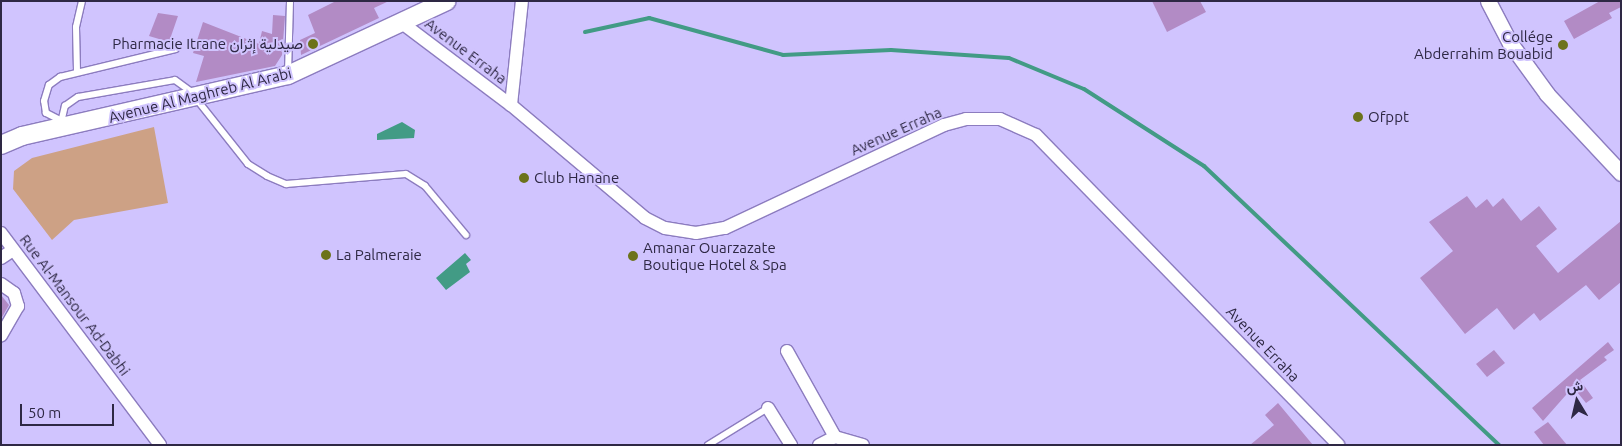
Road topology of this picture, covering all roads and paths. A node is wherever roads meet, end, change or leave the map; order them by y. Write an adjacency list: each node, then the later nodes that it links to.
1 (82, 1): 8 (lane)
2 (290, 1): 9 (lane)
3 (447, 1): 6 (main road, Avenue Al Maghreb Al Arabi)
4 (522, 1): 11 (street, Avenue Erraha)
5 (1488, 1): 14 (street)
6 (402, 23): 9 (main road, Avenue Al Maghreb Al Arabi); 11 (street, Avenue Erraha)
7 (176, 48): 8 (lane)
8 (77, 71): 12 (lane)
9 (288, 75): 10 (main road, Avenue Al Maghreb Al Arabi)
10 (195, 99): 12 (main road, Avenue Al Maghreb Al Arabi); 12 (lane); 16 (lane)
11 (511, 105): 29 (street, Avenue Erraha)
12 (60, 124): 13 (main road, Avenue Al Maghreb Al Arabi)
13 (1, 145)
14 (1621, 173)
15 (1, 233): 17 (street, Rue Al-Mansour Ad-Dabhi)
16 (466, 235)
17 (14, 250): 18 (street); 24 (street, Rue Al-Mansour Ad-Dabhi)
18 (1, 258)
19 (1, 284): 20 (street)
20 (1, 335)
21 (787, 351): 23 (street)
22 (768, 408): 25 (lane); 26 (street)
23 (835, 437): 27 (street); 28 (street)
24 (160, 445)
25 (708, 445)
26 (791, 445)
27 (819, 445)
28 (863, 445)
29 (1338, 445)

